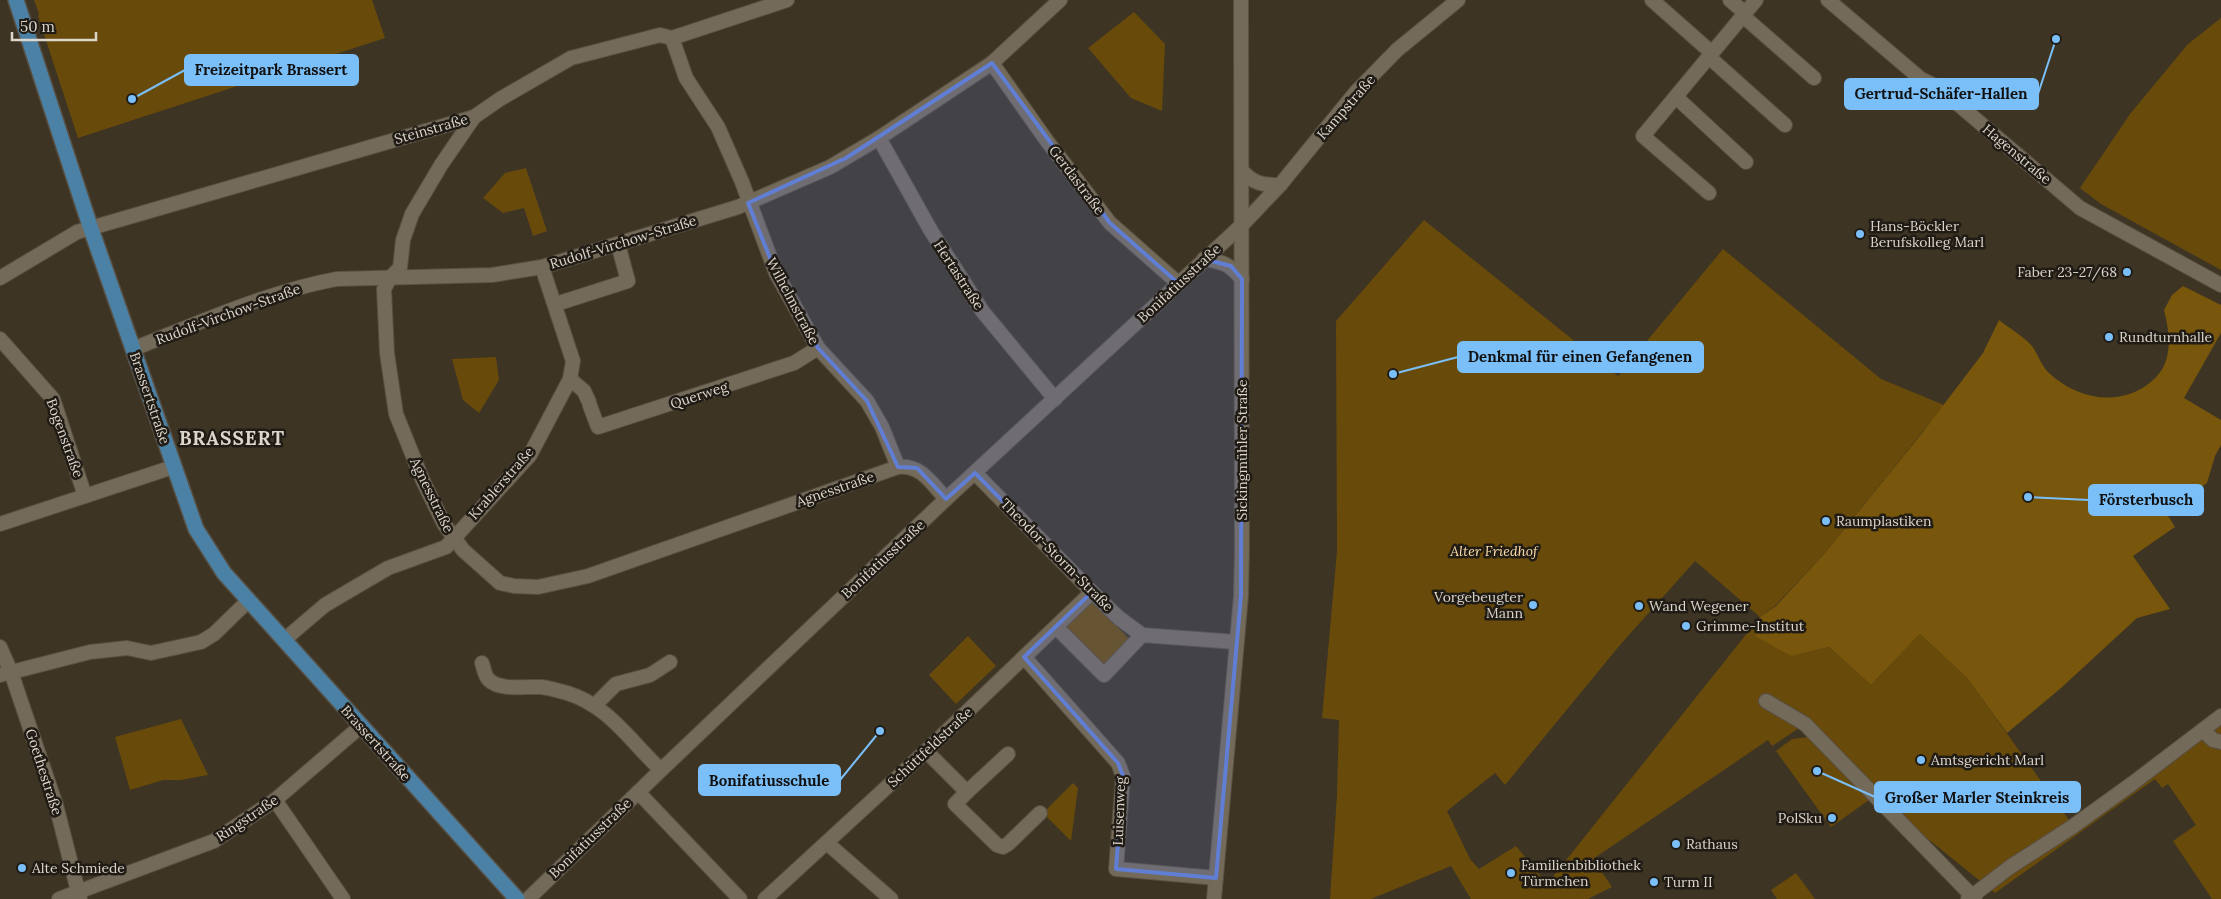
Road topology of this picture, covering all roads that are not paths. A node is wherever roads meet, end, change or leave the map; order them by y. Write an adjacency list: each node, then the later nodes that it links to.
1 (16, 0): 25 (main road, Brassertstraße)
2 (787, 0): 11 (street, Steinstraße)
3 (1060, 0): 13 (street, Rudolf-Virchow-Straße)
4 (1241, 0): 20 (street, Sickingmühler Straße)
5 (1458, 0): 21 (street, Kampstraße)
6 (1652, 0): 12 (street)
7 (1730, 0): 10 (street)
8 (1756, 0): 10 (street)
9 (1828, 0): 33 (street, Hagenstraße)
10 (1744, 14): 12 (street); 14 (street)
11 (672, 38): 16 (street, Steinstraße); 23 (street, Wilhelmstraße)
12 (1711, 55): 15 (street); 17 (street)
13 (992, 63): 18 (street, Rudolf-Virchow-Straße); 32 (street, Gerdastraße)
14 (1814, 78)
15 (1676, 97): 19 (street); 22 (street)
16 (474, 117): 25 (street, Steinstraße); 30 (street, Agnesstraße)
17 (1785, 124)
18 (879, 138): 23 (street, Rudolf-Virchow-Straße); 39 (street, Hertastraße)
19 (1746, 162)
20 (1242, 171): 21 (street); 24 (street, Sickingmühler Straße)
21 (1280, 185): 24 (street, Kampstraße)
22 (1709, 193)
23 (748, 202): 26 (street, Rudolf-Virchow-Straße); 36 (street, Wilhelmstraße)
24 (1243, 224): 27 (street, Bonifatiusstraße); 31 (street, Sickingmühler Straße)
25 (92, 229): 29 (street); 37 (main road, Brassertstraße)
26 (618, 244): 28 (street, Rudolf-Virchow-Straße); 34 (street)
27 (1204, 259): 31 (street); 32 (street, Bonifatiusstraße)
28 (542, 267): 30 (street, Rudolf-Virchow-Straße); 34 (street, Krablerstraße)
29 (0, 278)
30 (390, 278): 37 (street, Rudolf-Virchow-Straße); 46 (street, Agnesstraße)
31 (1242, 279): 52 (street, Sickingmühler Straße)
32 (1178, 283): 39 (street, Bonifatiusstraße)
33 (2221, 285)
34 (556, 304): 38 (street, Krablerstraße)
35 (0, 339): 43 (street, Bogenstraße)
36 (818, 348): 38 (street, Querweg); 41 (street, Wilhelmstraße)
37 (133, 349): 40 (main road, Brassertstraße)
38 (570, 379): 46 (street, Krablerstraße)
39 (1056, 399): 42 (street, Bonifatiusstraße)
40 (174, 467): 43 (street); 48 (main road, Brassertstraße)
41 (898, 467): 44 (street); 46 (street, Agnesstraße)
42 (975, 473): 44 (street, Bonifatiusstraße); 47 (street, Theodor-Storm-Straße)
43 (85, 496): 45 (street)
44 (946, 499): 66 (street, Bonifatiusstraße)
45 (0, 524)
46 (453, 537): 51 (street, Krablerstraße)
47 (1092, 592): 49 (street, Schüttfeldstraße); 50 (street, Theodor-Storm-Straße)
48 (248, 601): 51 (main road, Brassertstraße); 57 (street)
49 (1056, 627): 50 (street); 54 (street, Schüttfeldstraße)
50 (1142, 635): 52 (street)
51 (284, 640): 61 (main road, Brassertstraße)
52 (1236, 642): 72 (street, Sickingmühler Straße)
53 (0, 647): 57 (street, Goethestraße)
54 (1024, 657): 64 (street, Schüttfeldstraße); 72 (street, Luisenweg)
55 (670, 662): 59 (street)
56 (482, 663): 59 (street)
57 (5, 674): 73 (street, Goethestraße)
58 (1766, 701): 74 (street)
59 (595, 706): 66 (street)
60 (2221, 716): 62 (street)
61 (360, 726): 69 (street, Ringstraße); 77 (main road, Brassertstraße)
62 (2203, 730): 63 (street); 74 (street)
63 (2221, 742)
64 (926, 751): 68 (street); 71 (street, Schüttfeldstraße)
65 (1008, 754): 68 (street)
66 (661, 770): 67 (street, Bonifatiusstraße)
67 (638, 792): 78 (street, Bonifatiusstraße); 79 (street)
68 (967, 792): 70 (street)
69 (275, 800): 73 (street, Ringstraße); 76 (street)
70 (1040, 814)
71 (827, 842): 80 (street, Schüttfeldstraße); 81 (street)
72 (1216, 878): 82 (street, Sickingmühler Straße)
73 (80, 896): 75 (street, Ringstraße)
74 (1972, 898)
75 (59, 899)
76 (343, 899)
77 (516, 899)
78 (528, 899)
79 (740, 899)
80 (765, 899)
81 (891, 899)
82 (1214, 899)

